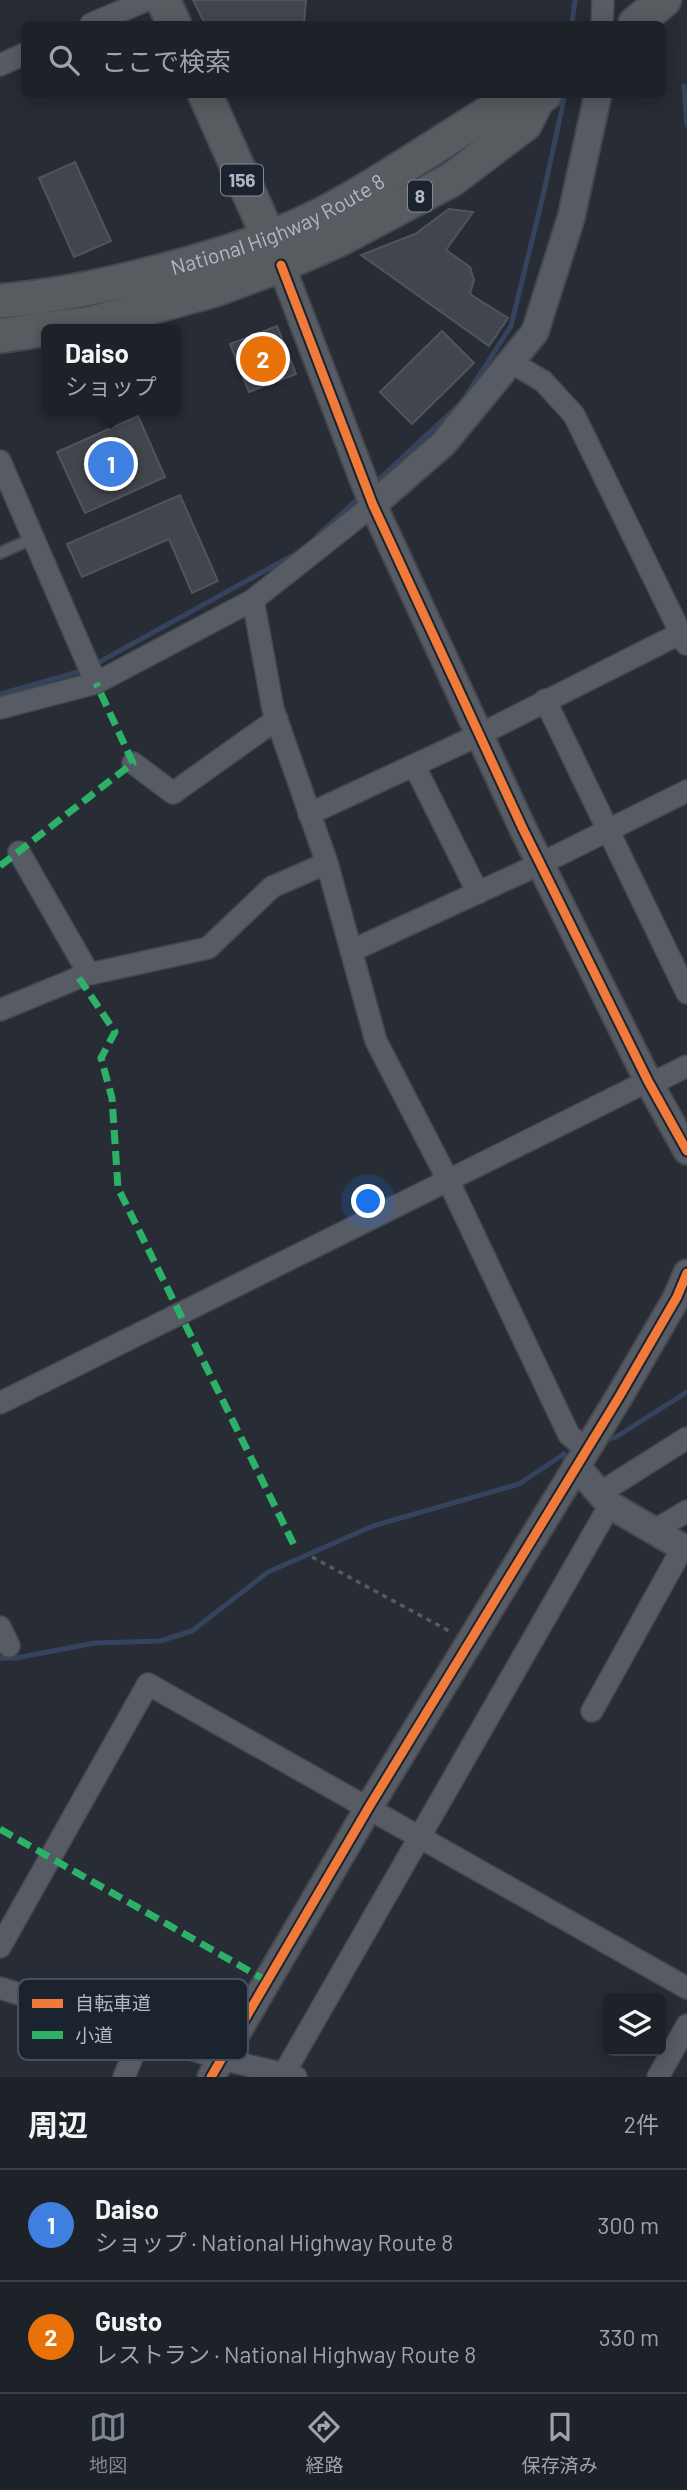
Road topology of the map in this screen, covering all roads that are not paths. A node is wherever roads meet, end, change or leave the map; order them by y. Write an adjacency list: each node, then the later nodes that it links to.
1 (147, 0): 5 (street)
2 (163, 0): 6 (highway)
3 (603, 0): 7 (street)
4 (664, 0): 8 (highway)
5 (98, 21)
6 (173, 21)
7 (602, 21)
8 (639, 21)
9 (21, 55): 10 (street)
10 (0, 65)
11 (207, 98): 14 (highway, 156)
12 (536, 98): 14 (highway, National Highway Route 8 / 8)
13 (597, 98): 19 (street)
14 (274, 252): 15 (highway, National Highway Route 8 / 8); 16 (highway, National Highway Route 8 / 8); 21 (street)
15 (0, 302)
16 (85, 324)
17 (41, 330): 18 (highway, National Highway Route 8 / 8)
18 (0, 336)
19 (512, 363): 21 (street); 25 (street)
20 (0, 461): 22 (street)
21 (369, 495): 24 (street); 30 (street)
22 (34, 538): 23 (lane); 26 (street)
23 (0, 553)
24 (253, 600): 26 (street); 29 (street)
25 (684, 640): 27 (street)
26 (96, 683): 28 (street)
27 (545, 700): 30 (street); 35 (street)
28 (0, 708)
29 (276, 719): 31 (street); 34 (street)
30 (479, 735): 32 (street); 38 (street)
31 (133, 763)
32 (414, 765): 34 (street); 39 (street)
33 (687, 791): 35 (street)
34 (309, 814): 37 (street)
35 (608, 829): 38 (street); 42 (street)
36 (19, 852): 41 (street)
37 (327, 863): 40 (street); 41 (street)
38 (540, 864): 39 (street); 45 (street)
39 (478, 893): 40 (street)
40 (351, 951): 47 (street)
41 (89, 974): 43 (street)
42 (687, 993)
43 (0, 1010)
44 (687, 1066): 45 (street)
45 (649, 1081): 46 (street); 47 (street)
46 (687, 1152)
47 (448, 1180): 50 (street); 52 (street)
48 (687, 1273): 49 (street)
49 (682, 1299): 52 (street)
50 (0, 1403)
51 (687, 1438): 53 (street)
52 (581, 1458): 53 (street); 58 (street)
53 (605, 1499): 55 (street); 59 (street)
54 (687, 1511): 55 (street)
55 (653, 1531): 56 (street)
56 (685, 1549): 57 (street)
57 (592, 1711)
58 (369, 1807): 59 (street); 60 (street); 64 (street)
59 (420, 1838): 62 (street); 69 (street)
60 (0, 1947)
61 (0, 1988): 63 (street)
62 (687, 1988)
63 (18, 1994)
64 (248, 2015)
65 (687, 2025): 71 (street)
66 (131, 2060): 70 (street)
67 (199, 2060): 68 (street)
68 (217, 2068): 69 (street)
69 (287, 2076)
70 (124, 2077)
71 (657, 2077)

